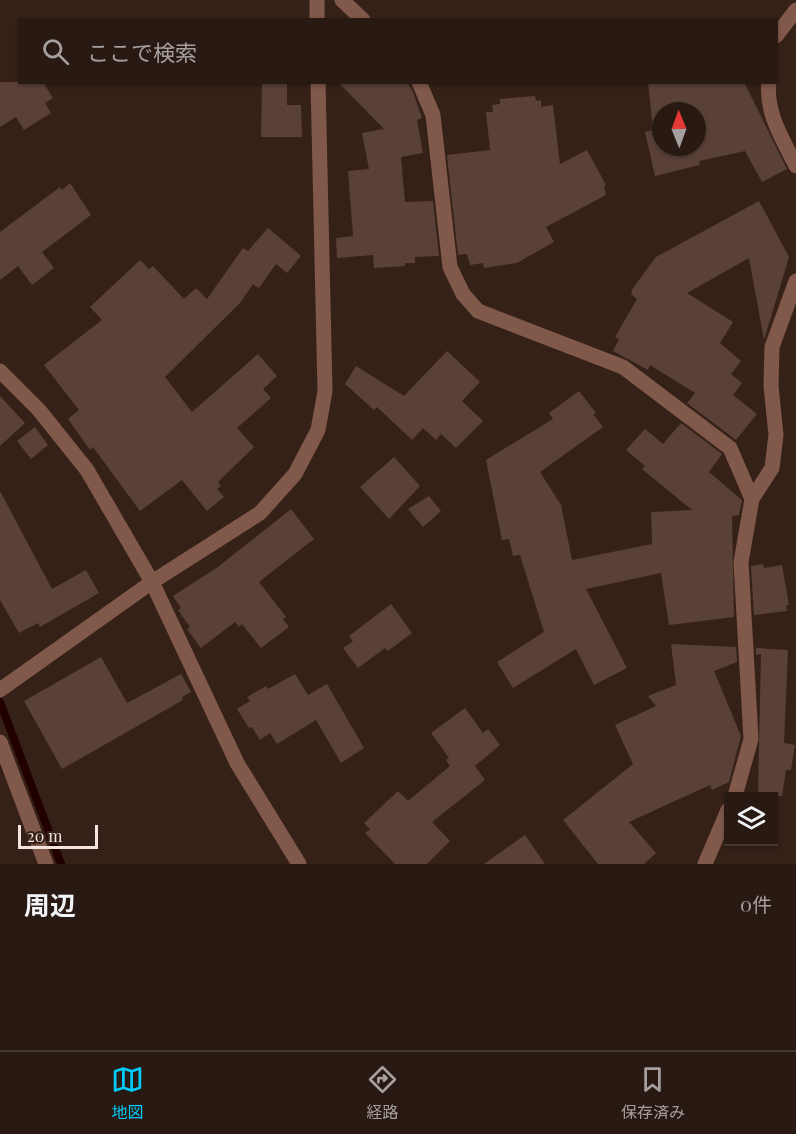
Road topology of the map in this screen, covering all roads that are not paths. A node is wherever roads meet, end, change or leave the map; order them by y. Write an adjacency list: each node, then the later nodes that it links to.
1 (317, 0): 4 (street)
2 (342, 0): 5 (street)
3 (796, 10): 6 (street)
4 (317, 18)
5 (361, 18)
6 (778, 35)
7 (318, 84): 14 (street)
8 (420, 84): 13 (street)
9 (769, 84): 10 (street)
10 (796, 166)
11 (796, 281): 13 (street)
12 (0, 371): 14 (street)
13 (752, 499): 17 (street)
14 (152, 582): 15 (street); 20 (street)
15 (0, 690)
16 (0, 742): 19 (street)
17 (736, 792)
18 (724, 821): 21 (street)
19 (46, 864)
20 (299, 864)
21 (705, 864)

